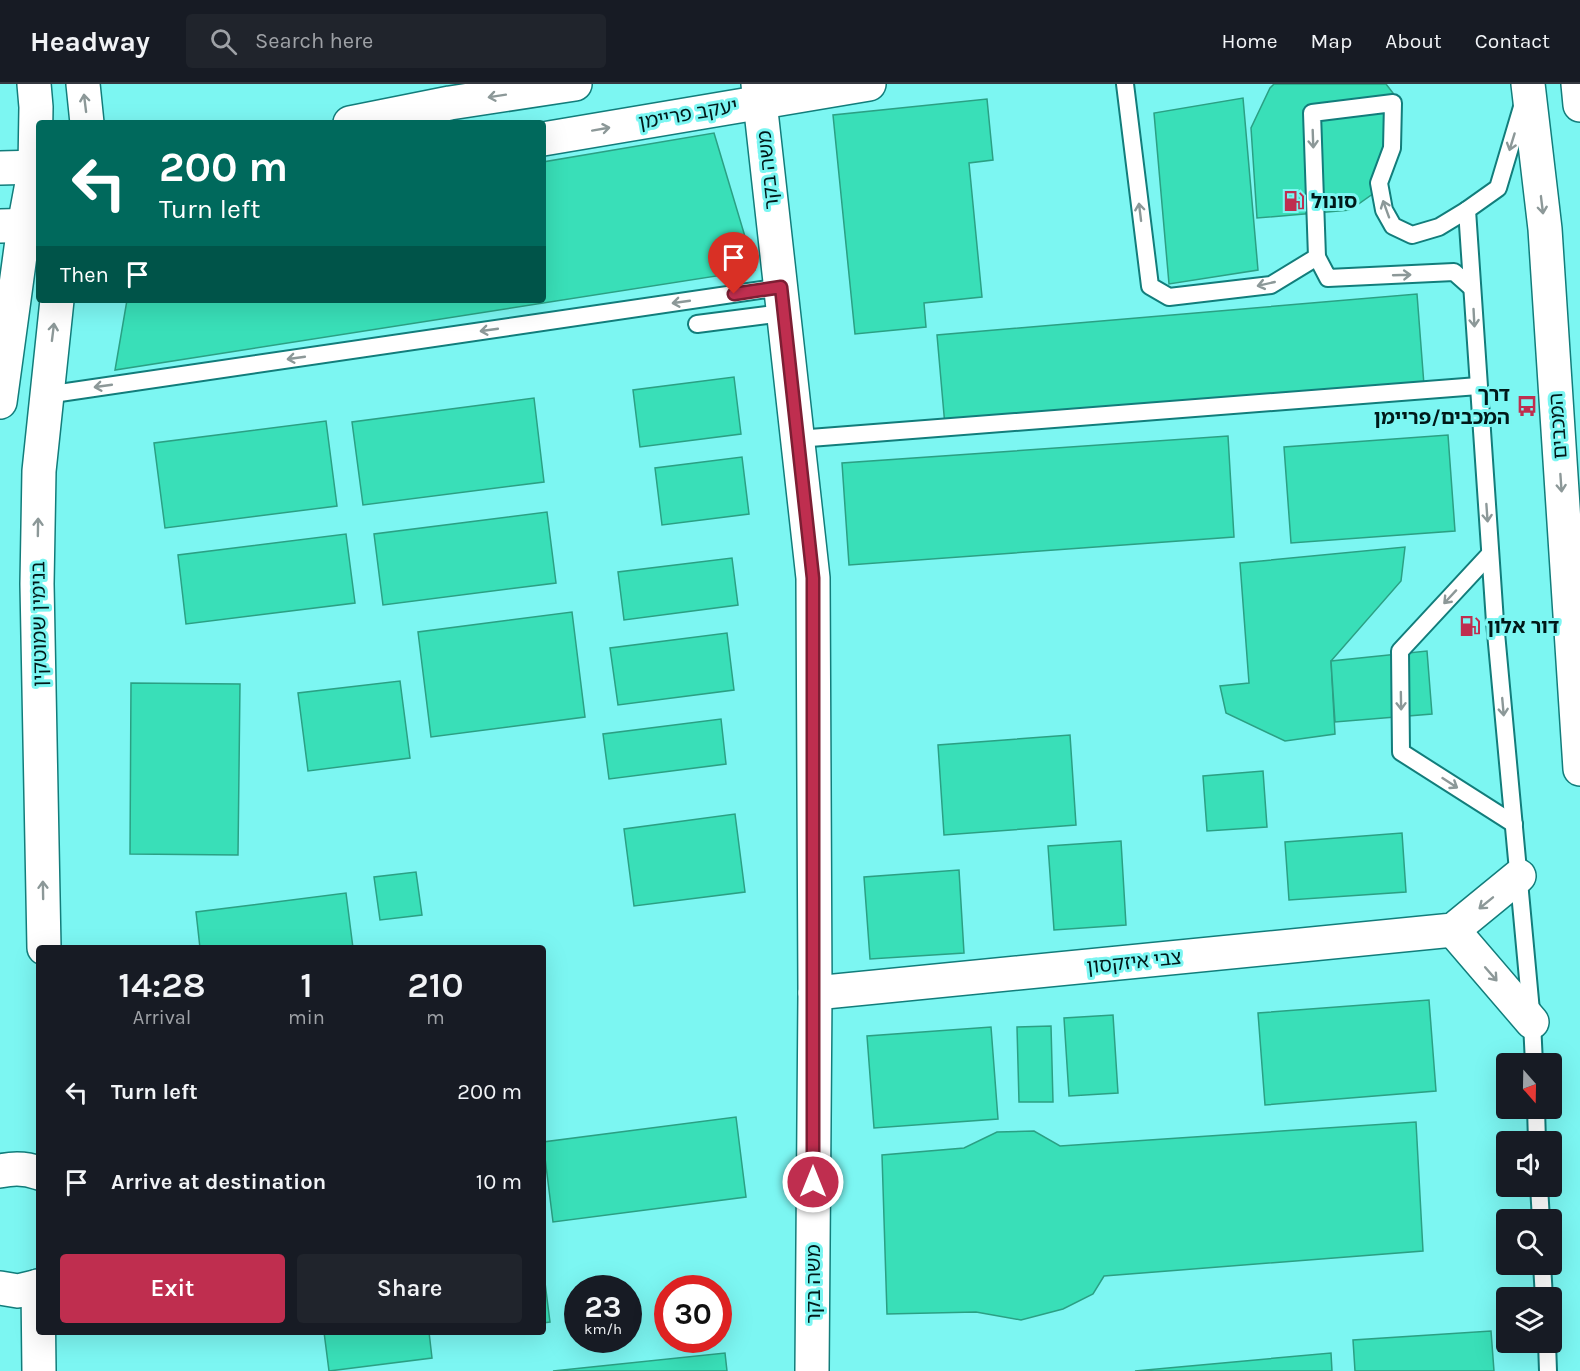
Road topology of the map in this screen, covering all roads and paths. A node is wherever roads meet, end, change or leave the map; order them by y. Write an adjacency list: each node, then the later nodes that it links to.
1 (34, 84): 10 (street)
2 (83, 84): 11 (street, one-way to 2)
3 (869, 84): 8 (street, יעקב פריימן)
4 (1125, 84): 19 (lane, one-way to 4)
5 (1578, 84): 9 (street)
6 (1528, 85): 17 (lane, one-way to 17); 29 (street, המכבים, one-way to 29)
7 (556, 86): 12 (street, one-way to 12)
8 (759, 92): 13 (street, יעקב פריימן, one-way to 8); 21 (street, משה בקר)
9 (1580, 105)
10 (36, 120)
11 (87, 120)
12 (366, 120)
13 (546, 138)
14 (36, 167): 15 (street)
15 (0, 168)
16 (36, 171): 18 (street)
17 (1467, 210): 19 (lane, one-way to 19); 20 (lane)
18 (21, 226): 26 (street)
19 (1317, 257): 20 (lane, one-way to 20)
20 (1472, 288): 24 (lane, one-way to 24)
21 (782, 300): 23 (lane); 25 (lane, one-way to 25); 27 (street, משה בקר)
22 (57, 303): 25 (street, בנימין שמוטקין, one-way to 22)
23 (697, 324)
24 (1478, 386): 27 (lane); 28 (lane, one-way to 28)
25 (46, 395): 33 (street, בנימין שמוטקין, one-way to 25)
26 (0, 402)
27 (797, 440): 34 (street, משה בקר)
28 (1490, 555): 30 (lane, one-way to 30); 30 (lane, one-way to 30)
29 (1580, 769)
30 (1514, 824): 31 (lane)
31 (1519, 876): 32 (street, one-way to 32); 35 (lane)
32 (1453, 930): 34 (street, צבי איזקסון); 35 (street, one-way to 35)
33 (44, 945)
34 (814, 993): 44 (street, משה בקר)
35 (1533, 1022): 36 (lane)
36 (1534, 1053)
37 (0, 1171): 38 (street)
38 (36, 1172)
39 (36, 1287): 40 (street)
40 (0, 1288)
41 (39, 1335): 43 (street)
42 (1547, 1353): 45 (lane)
43 (39, 1371)
44 (812, 1371)
45 (1548, 1371)

